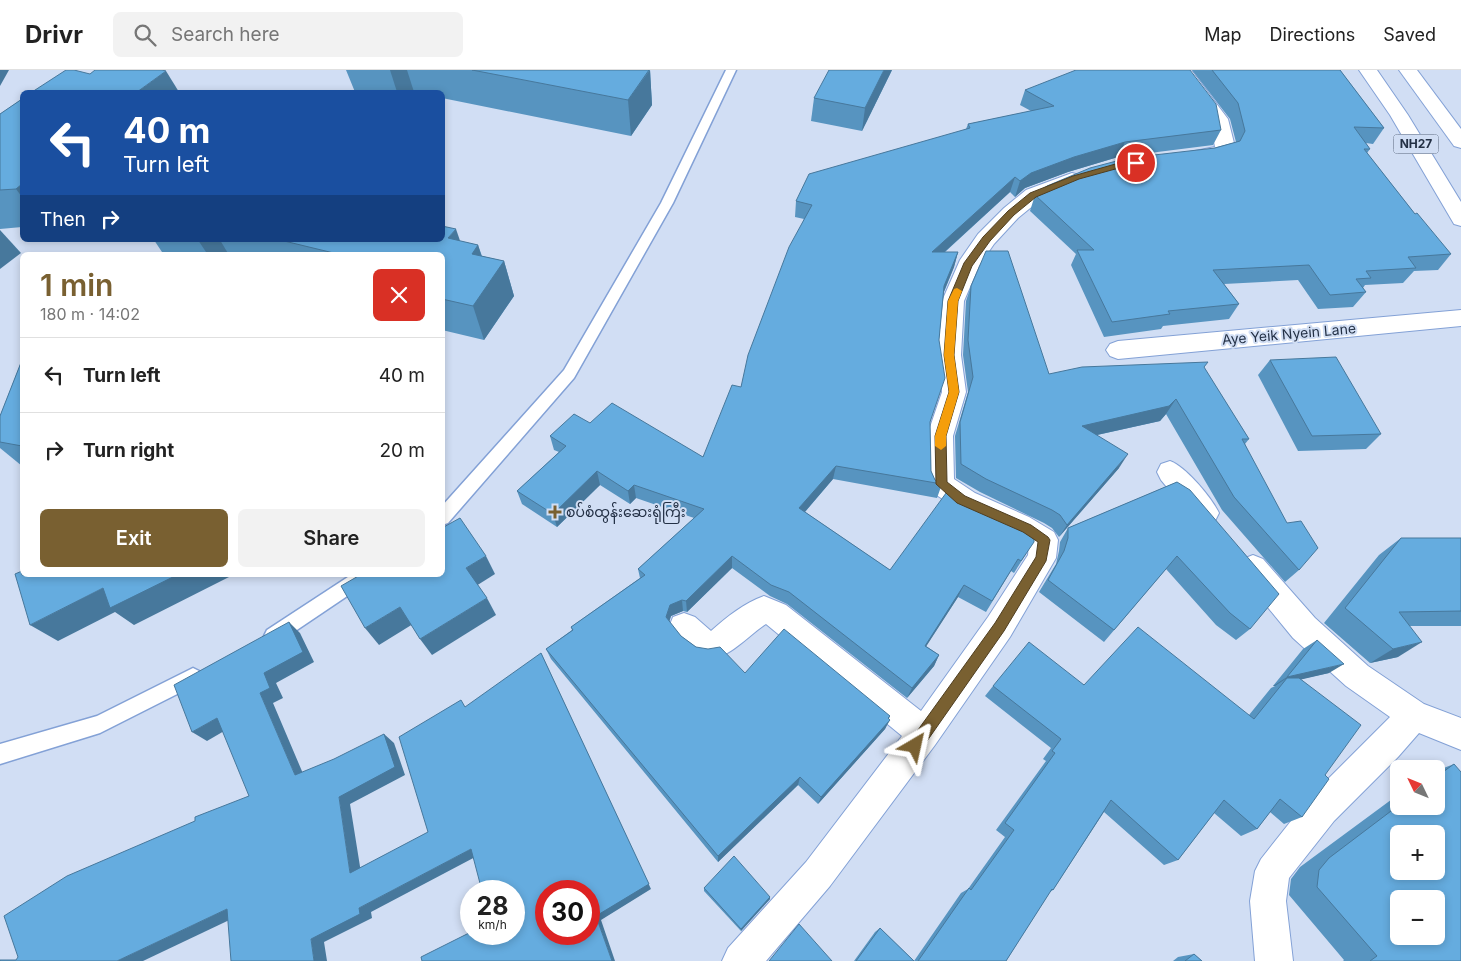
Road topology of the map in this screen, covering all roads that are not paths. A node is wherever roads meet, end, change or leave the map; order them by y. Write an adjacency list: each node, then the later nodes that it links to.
1 (731, 70): 12 (lane)
2 (1182, 70): 6 (main road)
3 (1368, 70): 8 (main road, NH27)
4 (1408, 70): 5 (main road, NH27)
5 (1461, 142)
6 (1168, 160)
7 (1093, 173): 18 (main road)
8 (1461, 219)
9 (1461, 318): 10 (main road, Aye Yeik Nyein Lane)
10 (1118, 350)
11 (1170, 472): 17 (main road)
12 (445, 515)
13 (362, 577): 15 (lane)
14 (684, 627): 18 (main road)
15 (257, 644)
16 (205, 671): 20 (lane)
17 (1413, 715): 19 (main road); 22 (main road)
18 (924, 734): 21 (main road)
19 (1461, 734)
20 (0, 754)
21 (742, 961)
22 (1274, 961)

